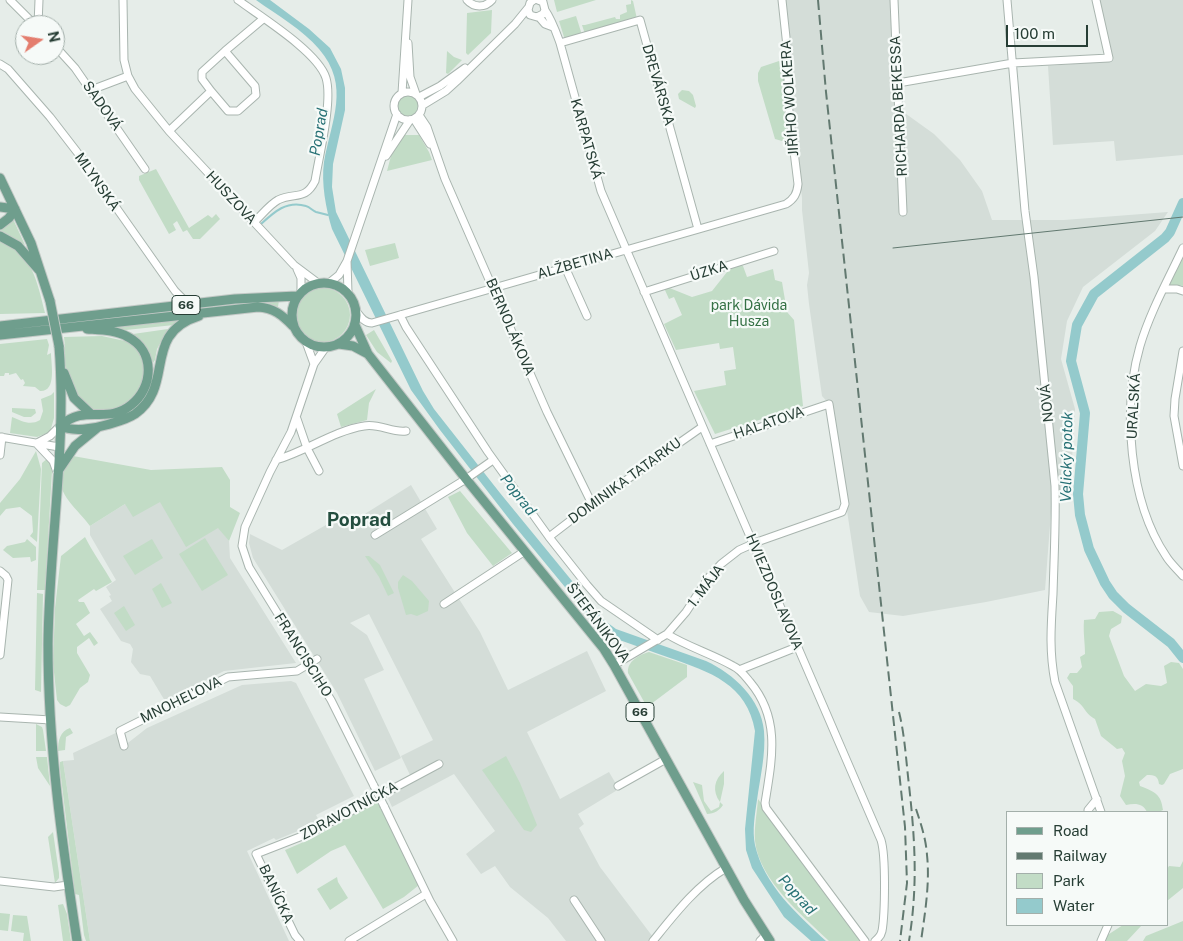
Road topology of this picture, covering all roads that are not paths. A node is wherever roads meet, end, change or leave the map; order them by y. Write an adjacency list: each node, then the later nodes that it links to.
1 (10, 0): 15 (street)
2 (123, 0): 27 (street)
3 (238, 0): 17 (street)
4 (408, 0): 18 (street)
5 (467, 0): 6 (street)
6 (492, 0)
7 (534, 0): 14 (street)
8 (782, 0): 40 (street, JIŘÍHO WOLKERA)
9 (894, 0): 28 (street, RICHARDA BEKESSA)
10 (1007, 0): 25 (street, NOVÁ)
11 (1096, 0): 25 (street)
12 (39, 4): 15 (street)
13 (544, 4): 16 (street); 20 (street, KARPATSKÁ)
14 (528, 8): 16 (street); 19 (street)
15 (24, 14)
16 (536, 16): 19 (street); 20 (street)
17 (263, 20): 22 (street); 44 (street)
18 (407, 24): 31 (street); 32 (street)
19 (515, 24): 23 (street)
20 (553, 27): 21 (street, KARPATSKÁ)
21 (560, 43): 46 (street, DREVÁRSKA); 49 (street, KARPATSKÁ)
22 (225, 51): 30 (street); 30 (street)
23 (485, 54): 32 (street); 33 (street)
24 (65, 57): 29 (street, SADOVÁ)
25 (1013, 63): 28 (street); 125 (street, NOVÁ)
26 (0, 64): 63 (street, MLYNSKÁ)
27 (128, 76): 29 (street); 36 (street, HUSZOVA)
28 (898, 82): 43 (street, RICHARDA BEKESSA)
29 (91, 90): 38 (street, SADOVÁ)
30 (211, 91): 36 (street)
31 (402, 93): 32 (street); 34 (street)
32 (418, 95): 33 (street)
33 (423, 105): 35 (street)
34 (397, 114): 35 (street); 37 (street)
35 (414, 118): 37 (street); 57 (street, BERNOLÁKOVA)
36 (169, 131): 44 (street, HUSZOVA)
37 (380, 165): 51 (street)
38 (145, 169)
39 (0, 178): 42 (main road)
40 (796, 196): 46 (street, ALŽBETINA)
41 (0, 207): 42 (main road)
42 (15, 210): 45 (main road); 54 (main road)
43 (904, 212)
44 (254, 222): 52 (street, HUSZOVA)
45 (0, 225)
46 (698, 229): 49 (street, ALŽBETINA)
47 (0, 236): 54 (main road)
48 (1183, 248): 58 (street, URALSKÁ)
49 (626, 249): 53 (street, ALŽBETINA); 60 (street, HVIEZDOSLAVOVA)
50 (774, 251): 60 (street, ÚZKA)
51 (347, 261): 55 (street); 62 (street)
52 (294, 265): 56 (street, HUSZOVA); 61 (street, HUSZOVA)
53 (565, 267): 57 (street, ALŽBETINA); 67 (street)
54 (42, 274): 81 (main road, bridge)
55 (329, 282): 56 (main road, 66); 62 (main road)
56 (318, 283): 61 (main road, 66)
57 (493, 288): 66 (street, ALŽBETINA); 101 (street, BERNOLÁKOVA)
58 (1164, 289): 59 (street); 108 (street, URALSKÁ)
59 (1183, 291)
60 (644, 292): 85 (street, HVIEZDOSLAVOVA)
61 (299, 293): 63 (main road, 66); 72 (main road)
62 (348, 293): 65 (main road, 66)
63 (189, 304): 69 (main road, 66)
64 (217, 310): 72 (main road, 66); 73 (main road, 66); 86 (main road)
65 (356, 311): 66 (street, ALŽBETINA); 70 (main road, 66)
66 (400, 315): 96 (street)
67 (587, 316)
68 (0, 322): 69 (main road)
69 (28, 323): 71 (main road, 66)
70 (355, 325): 76 (main road); 79 (main road, ŠTEFÁNIKOVA / 66)
71 (0, 326)
72 (293, 326): 75 (main road, 66)
73 (67, 328): 74 (main road, 66); 82 (main road)
74 (0, 335)
75 (306, 342): 77 (main road); 80 (street)
76 (339, 344): 77 (main road); 79 (main road)
77 (326, 347): 80 (street, FRANCISCIHO)
78 (1183, 352): 97 (street)
79 (368, 354): 100 (main road, ŠTEFÁNIKOVA / 66)
80 (314, 364): 83 (street, FRANCISCIHO)
81 (60, 366): 82 (main road); 84 (main road)
82 (91, 414): 84 (main road)
83 (296, 419): 93 (street); 95 (street, FRANCISCIHO)
84 (60, 426): 86 (main road); 89 (street); 92 (main road)
85 (702, 427): 90 (street, HVIEZDOSLAVOVA); 101 (street, DOMINIKA TATARKU)
86 (98, 428): 91 (main road)
87 (406, 431): 93 (street)
88 (1, 437): 89 (street); 94 (street)
89 (37, 444): 92 (street); 99 (street)
90 (710, 444): 102 (street, HALATOVA); 105 (street, HVIEZDOSLAVOVA)
91 (75, 446): 92 (main road); 99 (main road)
92 (58, 447): 99 (main road)
93 (307, 448): 95 (street); 98 (street)
94 (0, 455)
95 (276, 460): 116 (street, FRANCISCIHO)
96 (493, 460): 100 (street); 104 (street)
97 (1183, 464)
98 (318, 471)
99 (57, 472): 120 (main road)
100 (469, 477): 103 (street); 106 (main road, ŠTEFÁNIKOVA / 66)
101 (592, 504): 104 (street, DOMINIKA TATARKU)
102 (845, 504): 105 (street, 1. MÁJA)
103 (374, 535)
104 (549, 537): 111 (street)
105 (753, 543): 110 (street, 1. MÁJA); 113 (street, HVIEZDOSLAVOVA)
106 (525, 551): 109 (street); 117 (main road, ŠTEFÁNIKOVA / 66)
107 (0, 571): 112 (street)
108 (1183, 576)
109 (444, 604)
110 (667, 634): 111 (street, 1. MÁJA); 118 (street)
111 (656, 641): 117 (street, 1. MÁJA)
112 (1, 643): 114 (street)
113 (797, 647): 118 (street); 144 (street, HVIEZDOSLAVOVA)
114 (0, 655)
115 (317, 659): 116 (street, MNOHEĽOVA)
116 (309, 664): 121 (street, MNOHEĽOVA); 132 (street, FRANCISCIHO, bridge)
117 (614, 664): 122 (main road, ŠTEFÁNIKOVA / 66)
118 (739, 670): 137 (street)
119 (0, 717): 120 (street)
120 (50, 720): 131 (main road)
121 (124, 746)
122 (666, 759): 124 (street); 129 (main road, ŠTEFÁNIKOVA / 66)
123 (439, 764): 128 (street, ZDRAVOTNÍCKA)
124 (618, 786)
125 (1097, 799): 126 (street); 127 (street, NOVÁ)
126 (1088, 811)
127 (1101, 811)
128 (256, 854): 135 (street, BANÍCKA)
129 (726, 868): 136 (main road, ŠTEFÁNIKOVA); 143 (street)
130 (0, 881): 131 (street)
131 (68, 885): 138 (main road)
132 (426, 894): 140 (street); 141 (street, FRANCISCIHO)
133 (574, 900): 142 (street)
134 (1108, 926): 145 (street)
135 (295, 938): 139 (street, BANÍCKA)
136 (765, 939)
137 (864, 940)
138 (77, 941)
139 (300, 941)
140 (349, 941)
141 (453, 941)
142 (601, 941)
143 (653, 941)
144 (875, 941)
145 (1101, 941)

